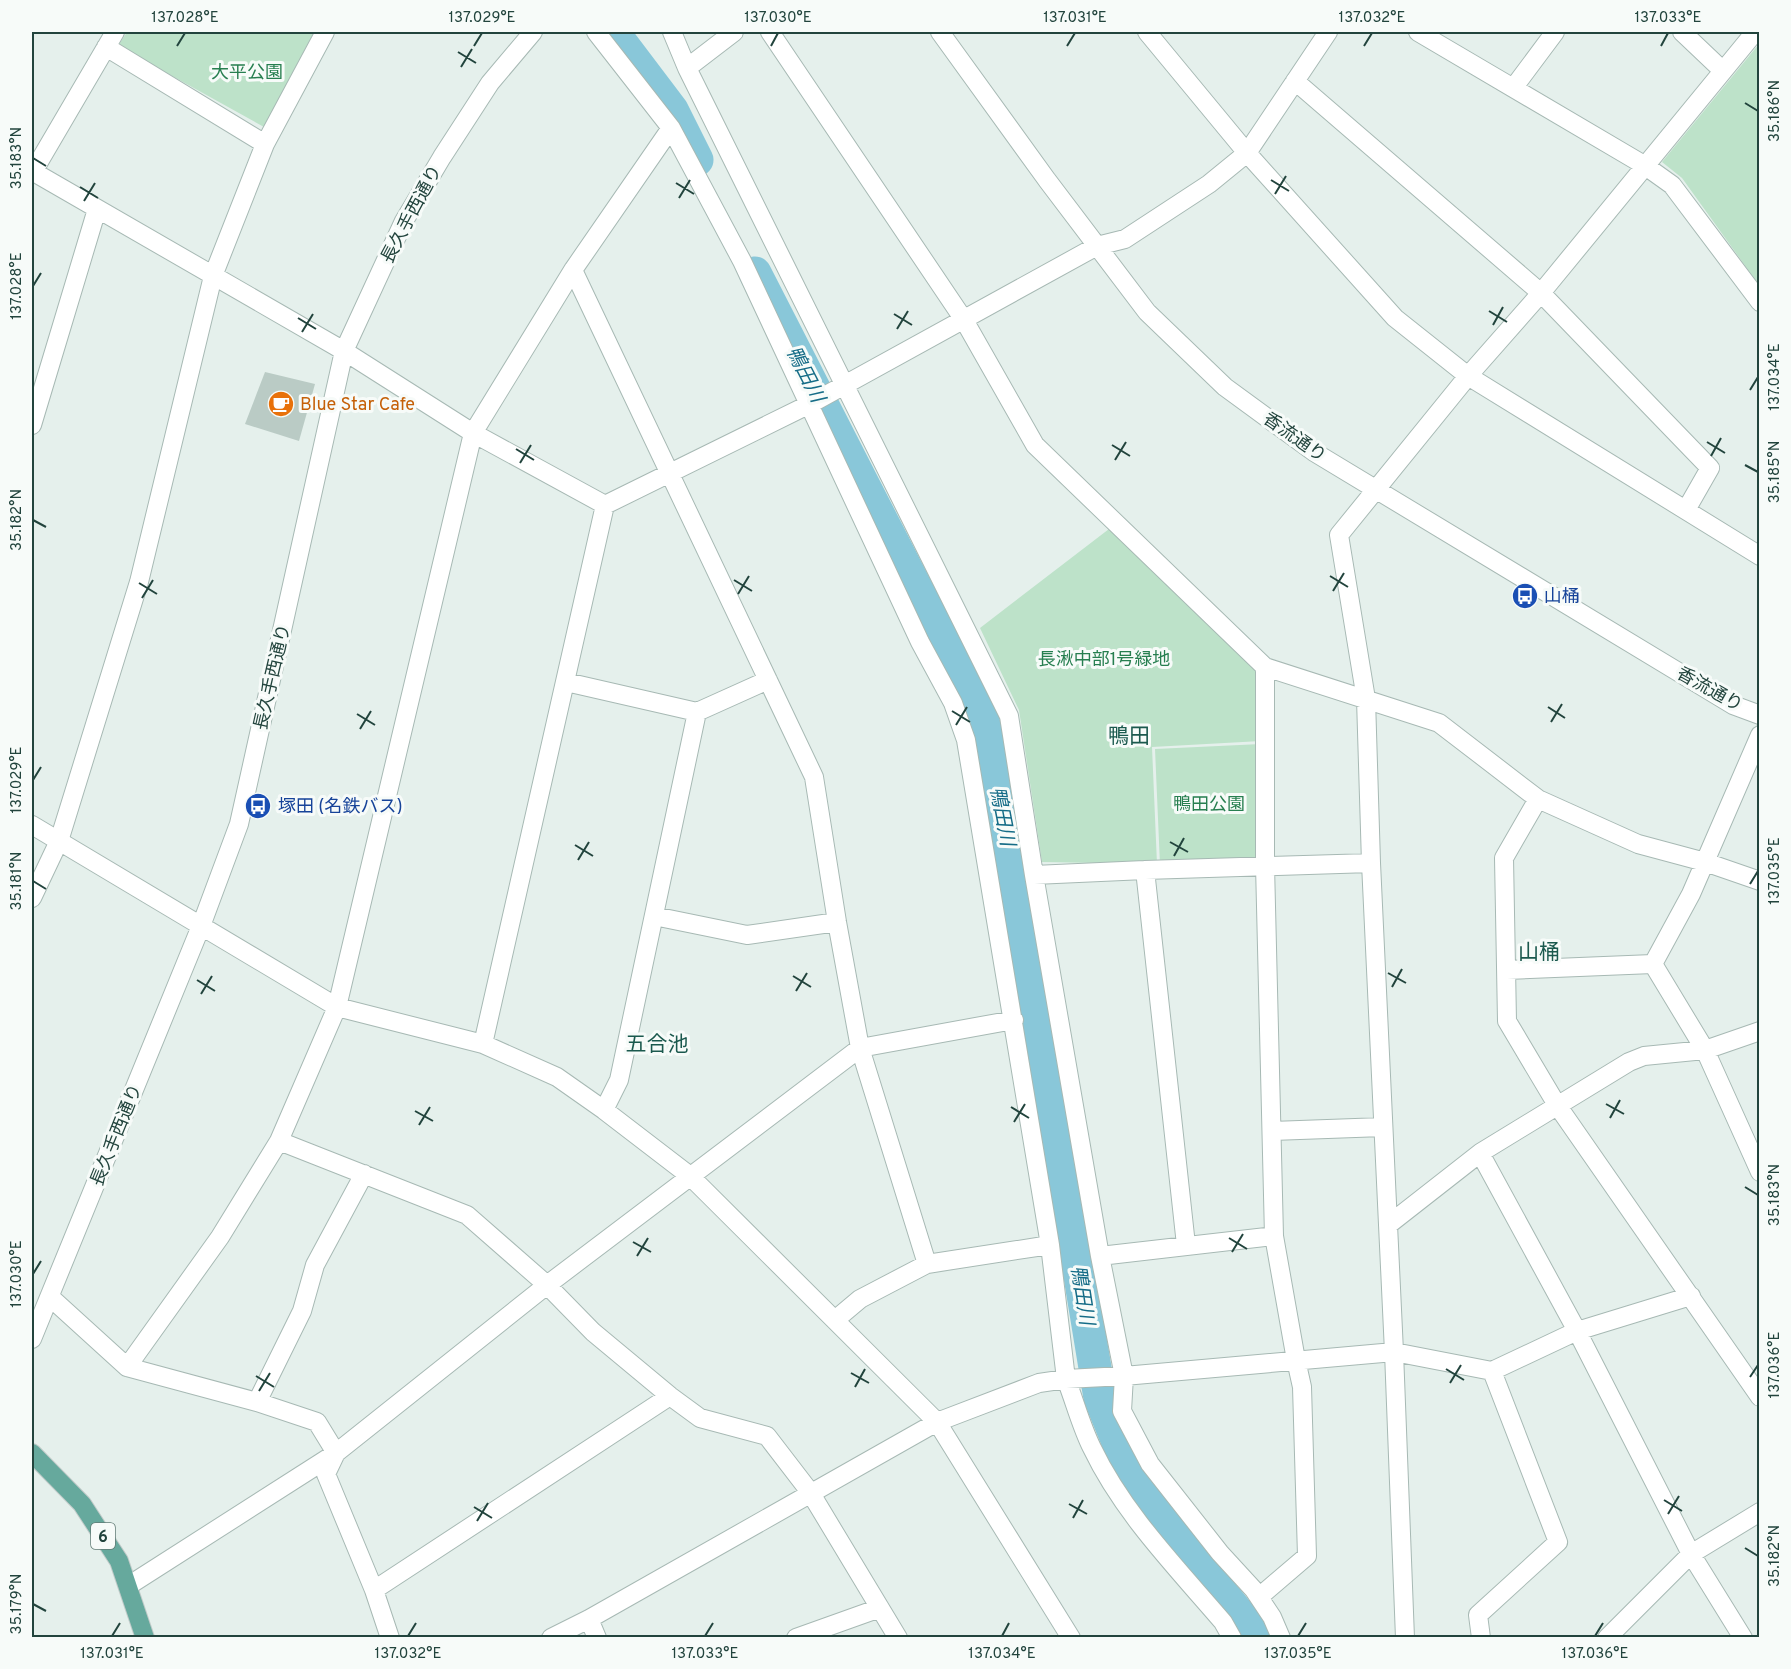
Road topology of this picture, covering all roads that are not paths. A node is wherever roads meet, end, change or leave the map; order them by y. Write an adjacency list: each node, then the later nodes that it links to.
1 (325, 32): 20 (street)
2 (533, 32): 31 (street, 長久手西通り)
3 (596, 32): 19 (street)
4 (672, 32): 15 (street)
5 (734, 32): 15 (street)
6 (770, 32): 30 (street)
7 (940, 32): 25 (street, 香流通り)
8 (1147, 32): 21 (street)
9 (1328, 32): 17 (street)
10 (1418, 32): 18 (street)
11 (1556, 32): 18 (street)
12 (1682, 32): 16 (street)
13 (1755, 32): 16 (street)
14 (110, 39): 20 (street); 23 (street)
15 (687, 68): 33 (street)
16 (1722, 70): 22 (street)
17 (1295, 81): 21 (street); 28 (street)
18 (1514, 87): 22 (street)
19 (671, 128): 26 (street); 34 (street)
20 (265, 144): 27 (street)
21 (1247, 153): 25 (street); 32 (street)
22 (1644, 165): 28 (street); 29 (street)
23 (32, 172): 24 (street)
24 (97, 209): 27 (street); 35 (street)
25 (1097, 246): 30 (street); 38 (street, 香流通り)
26 (573, 270): 36 (street); 37 (street)
27 (213, 276): 31 (street); 51 (street)
28 (1541, 293): 32 (street); 40 (street)
29 (1760, 302)
30 (964, 320): 33 (street); 42 (street)
31 (344, 351): 36 (street); 61 (street, 長久手西通り)
32 (1468, 376): 38 (street); 40 (street)
33 (845, 385): 34 (street); 56 (street)
34 (810, 404): 37 (street); 65 (street)
35 (32, 425)
36 (473, 433): 39 (street); 64 (street)
37 (670, 472): 39 (street); 43 (street)
38 (1375, 490): 45 (street); 47 (street, 香流通り)
39 (605, 505): 44 (street)
40 (1686, 510): 41 (street)
41 (1760, 556)
42 (1265, 667): 45 (street); 54 (street)
43 (768, 680): 46 (street); 60 (street)
44 (566, 682): 46 (street); 67 (street)
45 (1366, 699): 49 (street); 53 (street)
46 (697, 712): 59 (street)
47 (1760, 715)
48 (1760, 735): 52 (street)
49 (1538, 799): 52 (street); 63 (street)
50 (32, 825): 51 (street)
51 (59, 842): 58 (street); 61 (street)
52 (1705, 862): 57 (street); 62 (street)
53 (1371, 863): 54 (street); 72 (street)
54 (1265, 866): 55 (street); 73 (street)
55 (1145, 870): 56 (street); 82 (street)
56 (1034, 875): 83 (street)
57 (1760, 881)
58 (32, 898)
59 (654, 916): 60 (street); 71 (street)
60 (837, 922): 68 (street)
61 (201, 926): 64 (street); 87 (street, 長久手西通り)
62 (1653, 964): 63 (street); 69 (street)
63 (1507, 970): 70 (street)
64 (337, 1007): 67 (street); 74 (street)
65 (1014, 1020): 68 (street); 81 (street)
66 (1760, 1031): 69 (street)
67 (483, 1044): 71 (street)
68 (860, 1048): 78 (street); 84 (street)
69 (1705, 1050): 70 (street); 76 (street)
70 (1557, 1105): 75 (street); 86 (street)
71 (604, 1110): 78 (street)
72 (1383, 1127): 73 (street); 79 (street)
73 (1272, 1131): 80 (street)
74 (279, 1141): 77 (street); 93 (street)
75 (1480, 1153): 79 (street); 89 (street)
76 (1760, 1172)
77 (364, 1174): 85 (street); 99 (street)
78 (690, 1176): 85 (street); 88 (street)
79 (1388, 1225): 91 (street)
80 (1274, 1236): 82 (street); 92 (street)
81 (1050, 1245): 84 (street); 96 (street)
82 (1186, 1245): 83 (street)
83 (1101, 1256): 95 (street)
84 (927, 1264): 88 (street)
85 (547, 1285): 97 (street); 101 (street)
86 (1691, 1296): 89 (street); 98 (street)
87 (50, 1297): 90 (street, 長久手西通り); 93 (street)
88 (835, 1320): 100 (street)
89 (1577, 1331): 94 (street); 105 (street)
90 (32, 1339)
91 (1394, 1352): 92 (street); 94 (street); 120 (street)
92 (1296, 1360): 95 (street); 108 (street)
93 (128, 1367): 99 (street)
94 (1492, 1371): 121 (street)
95 (1124, 1376): 96 (street); 108 (street)
96 (1066, 1379): 100 (street); 118 (street)
97 (670, 1396): 103 (street); 107 (street)
98 (1760, 1397)
99 (257, 1402): 101 (street)
100 (938, 1422): 103 (street); 117 (street)
101 (336, 1452): 106 (street); 107 (street)
102 (32, 1453): 106 (main road, 6)
103 (810, 1492): 109 (street); 110 (street)
104 (1760, 1512): 105 (street)
105 (1691, 1554): 122 (street); 123 (street)
106 (128, 1586): 111 (main road, 6)
107 (374, 1590): 112 (street)
108 (1259, 1598): 119 (street)
109 (880, 1608): 115 (street); 116 (street)
110 (589, 1619): 113 (street); 114 (street)
111 (145, 1638)
112 (390, 1638)
113 (551, 1638)
114 (597, 1638)
115 (796, 1638)
116 (898, 1638)
117 (1071, 1638)
118 (1232, 1638)
119 (1281, 1638)
120 (1405, 1638)
121 (1481, 1638)
122 (1607, 1638)
123 (1743, 1638)

